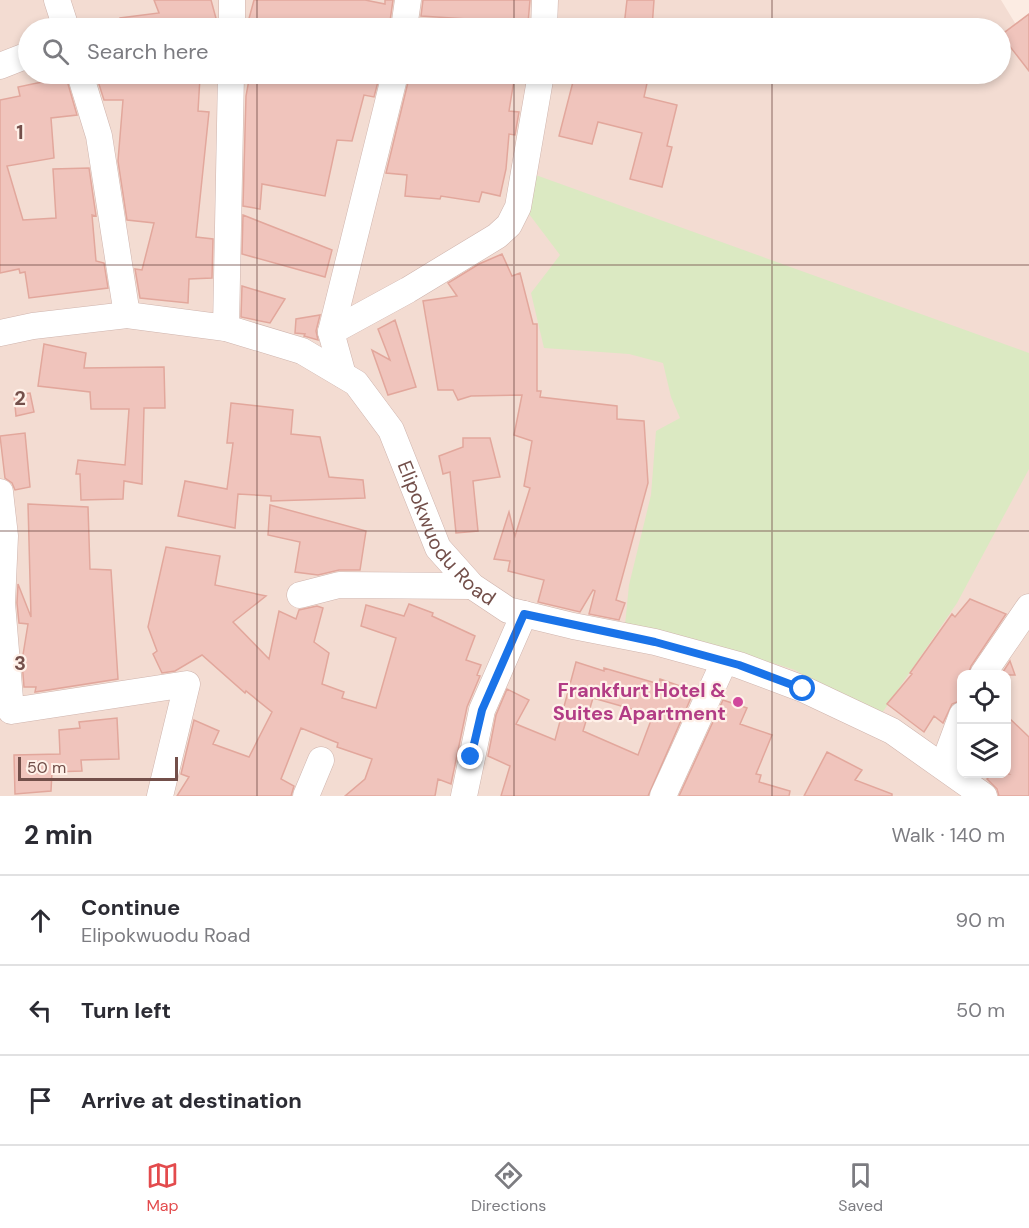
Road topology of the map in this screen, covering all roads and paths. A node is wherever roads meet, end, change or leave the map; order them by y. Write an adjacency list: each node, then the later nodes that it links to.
1 (57, 0): 5 (street)
2 (232, 0): 6 (street)
3 (408, 0): 7 (street)
4 (545, 0): 8 (street)
5 (63, 18)
6 (232, 18)
7 (405, 18)
8 (544, 18)
9 (18, 59): 10 (street)
10 (0, 66)
11 (83, 84): 15 (street)
12 (231, 84): 16 (street)
13 (392, 84): 17 (street)
14 (539, 84): 17 (street)
15 (127, 315): 16 (street, Elipokwuodu Road); 18 (street, Elipokwuodu Road)
16 (226, 328): 19 (street, Elipokwuodu Road)
17 (330, 332): 19 (street)
18 (0, 333)
19 (343, 375): 21 (street, Elipokwuodu Road)
20 (0, 492): 30 (street)
21 (472, 586): 22 (street); 24 (street, Elipokwuodu Road)
22 (300, 595)
23 (1029, 607): 26 (street)
24 (524, 614): 25 (street, Elipokwuodu Road); 32 (street)
25 (724, 662): 29 (street, Elipokwuodu Road); 33 (street)
26 (987, 670)
27 (959, 724): 29 (street)
28 (321, 760): 31 (street)
29 (943, 766): 34 (street, Elipokwuodu Road)
30 (160, 796)
31 (306, 796)
32 (464, 796)
33 (663, 796)
34 (984, 796)

